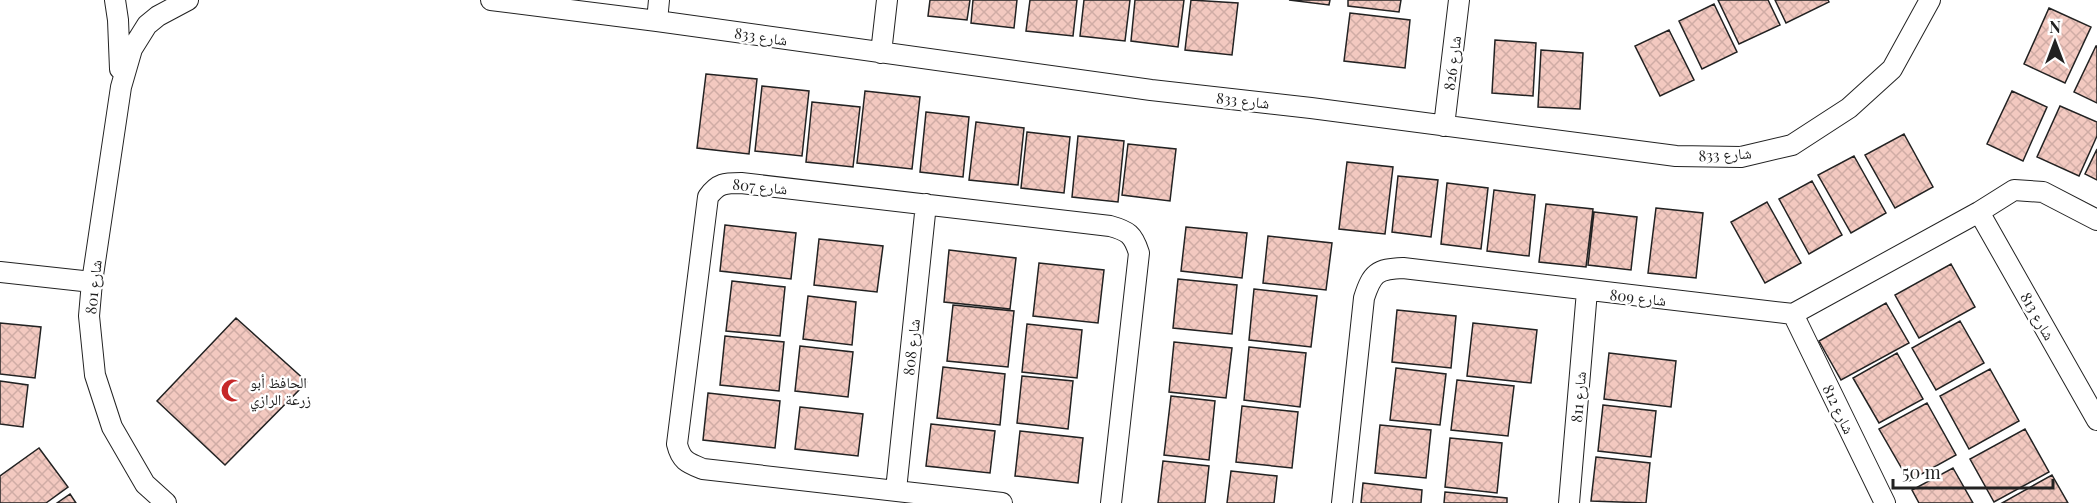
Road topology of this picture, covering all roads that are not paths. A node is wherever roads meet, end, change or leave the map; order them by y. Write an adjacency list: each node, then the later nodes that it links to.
1 (115, 0): 11 (street, شارع 801)
2 (154, 0): 3 (street)
3 (186, 0): 11 (street, شارع 801)
4 (491, 0): 9 (street, شارع 833)
5 (659, 0): 9 (street)
6 (887, 0): 10 (street)
7 (1459, 0): 12 (street, شارع 826)
8 (1930, 0): 12 (street, شارع 833)
9 (657, 21): 10 (street, شارع 833)
10 (881, 53): 12 (street, شارع 833)
11 (121, 87): 17 (street, شارع 801)
12 (1444, 126)
13 (926, 204): 21 (street, شارع 808); 21 (street, شارع 807); 24 (street, شارع 807)
14 (1979, 212): 15 (street); 19 (street); 20 (street, شارع 813)
15 (2097, 220)
16 (0, 272): 17 (street)
17 (92, 282): 22 (street, شارع 801)
18 (1587, 291): 19 (street, شارع 809); 25 (street, شارع 809); 26 (street, شارع 811)
19 (1792, 314): 27 (street, شارع 812)
20 (2097, 420)
21 (896, 490): 23 (street, شارع 807)
22 (166, 503)
23 (1002, 503)
24 (1111, 503)
25 (1342, 503)
26 (1569, 503)
27 (1885, 503)

